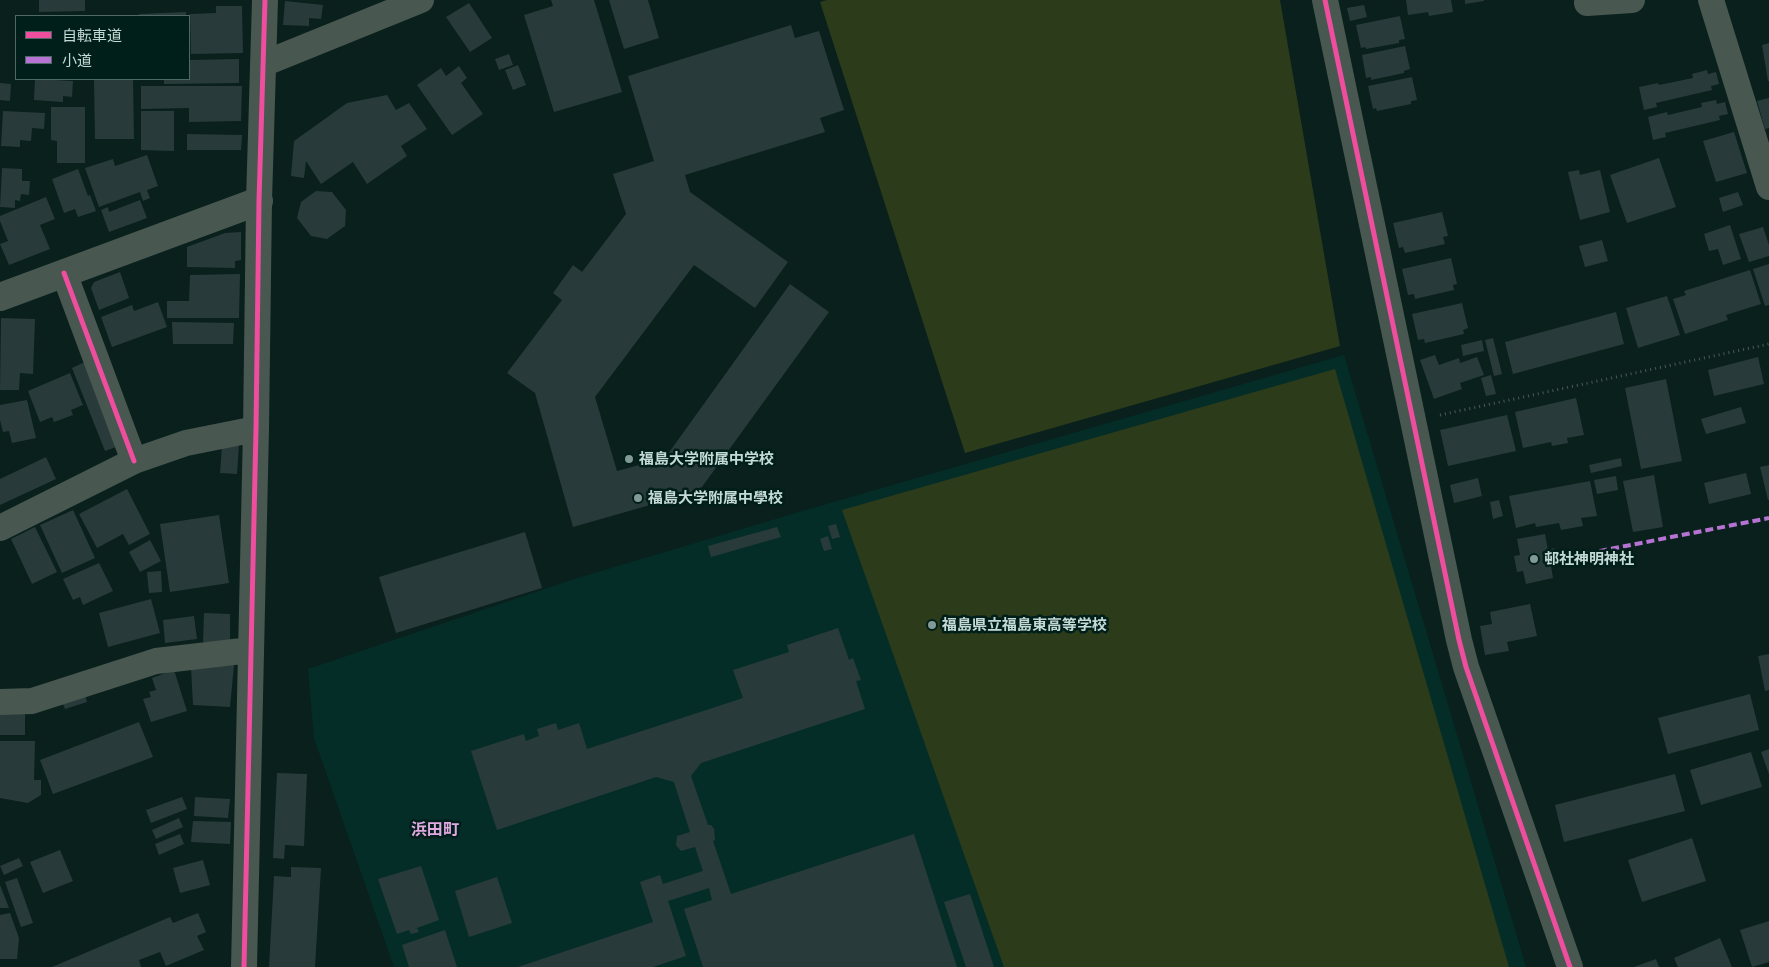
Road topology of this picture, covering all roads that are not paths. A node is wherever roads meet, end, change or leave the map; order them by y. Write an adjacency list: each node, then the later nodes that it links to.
1 (265, 0): 7 (street)
2 (421, 0): 7 (street)
3 (1325, 0): 18 (street)
4 (1632, 0): 6 (street)
5 (1711, 0): 8 (street)
6 (1587, 3)
7 (263, 64): 9 (street)
8 (1769, 187)
9 (259, 201): 10 (street); 12 (street)
10 (64, 273): 11 (street); 13 (street)
11 (0, 297)
12 (256, 429): 13 (street); 15 (street)
13 (134, 461): 14 (street)
14 (0, 528)
15 (251, 650): 16 (street); 17 (street)
16 (0, 702)
17 (244, 967)
18 (1570, 967)

